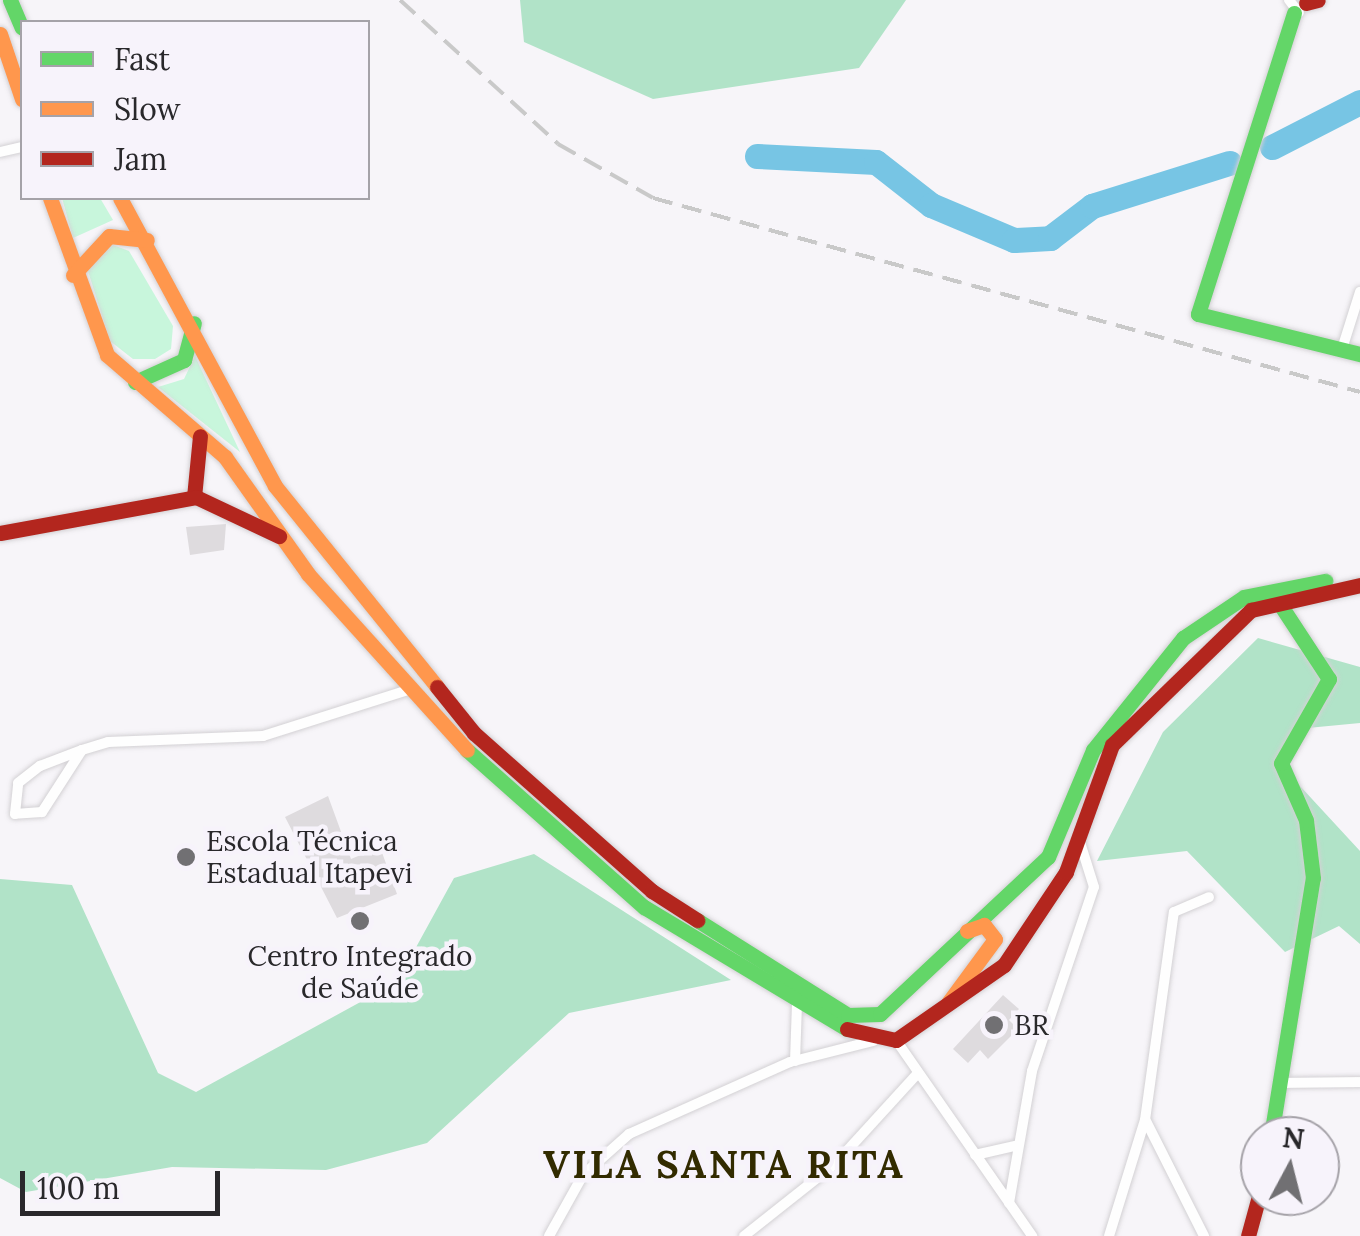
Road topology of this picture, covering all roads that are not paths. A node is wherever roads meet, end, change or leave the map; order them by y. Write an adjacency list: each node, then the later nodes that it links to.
1 (10, 0): 3 (main road)
2 (1302, 3): 12 (main road)
3 (20, 23)
4 (0, 34): 5 (main road)
5 (20, 92)
6 (51, 200): 9 (main road)
7 (121, 200): 8 (main road)
8 (146, 240): 9 (main road); 11 (main road)
9 (73, 276): 14 (main road)
10 (1360, 292): 12 (street)
11 (194, 323): 14 (main road); 26 (main road)
12 (1342, 349): 13 (main road)
13 (1360, 354)
14 (135, 382): 15 (main road)
15 (200, 436): 16 (main road); 18 (main road)
16 (194, 497): 17 (main road); 18 (main road)
17 (0, 534)
18 (279, 536): 22 (main road)
19 (1360, 576): 26 (main road)
20 (1360, 585): 21 (main road)
21 (1279, 603): 24 (main road); 33 (main road)
22 (414, 688): 23 (street); 27 (main road)
23 (82, 750): 23 (street)
24 (1079, 838): 28 (main road); 36 (street)
25 (1209, 897): 35 (street)
26 (934, 962): 28 (main road)
27 (797, 1003): 29 (main road); 30 (street)
28 (943, 1012): 29 (main road)
29 (888, 1040): 30 (street); 31 (street)
30 (795, 1061): 39 (street)
31 (918, 1072): 37 (street); 40 (street)
32 (1360, 1082): 33 (street)
33 (1281, 1083): 34 (main road)
34 (1275, 1116)
35 (1145, 1120): 42 (street); 43 (street)
36 (1015, 1146): 37 (street); 38 (street)
37 (976, 1154): 38 (street)
38 (1009, 1203): 41 (street)
39 (549, 1236)
40 (744, 1236)
41 (1032, 1236)
42 (1109, 1236)
43 (1204, 1236)

